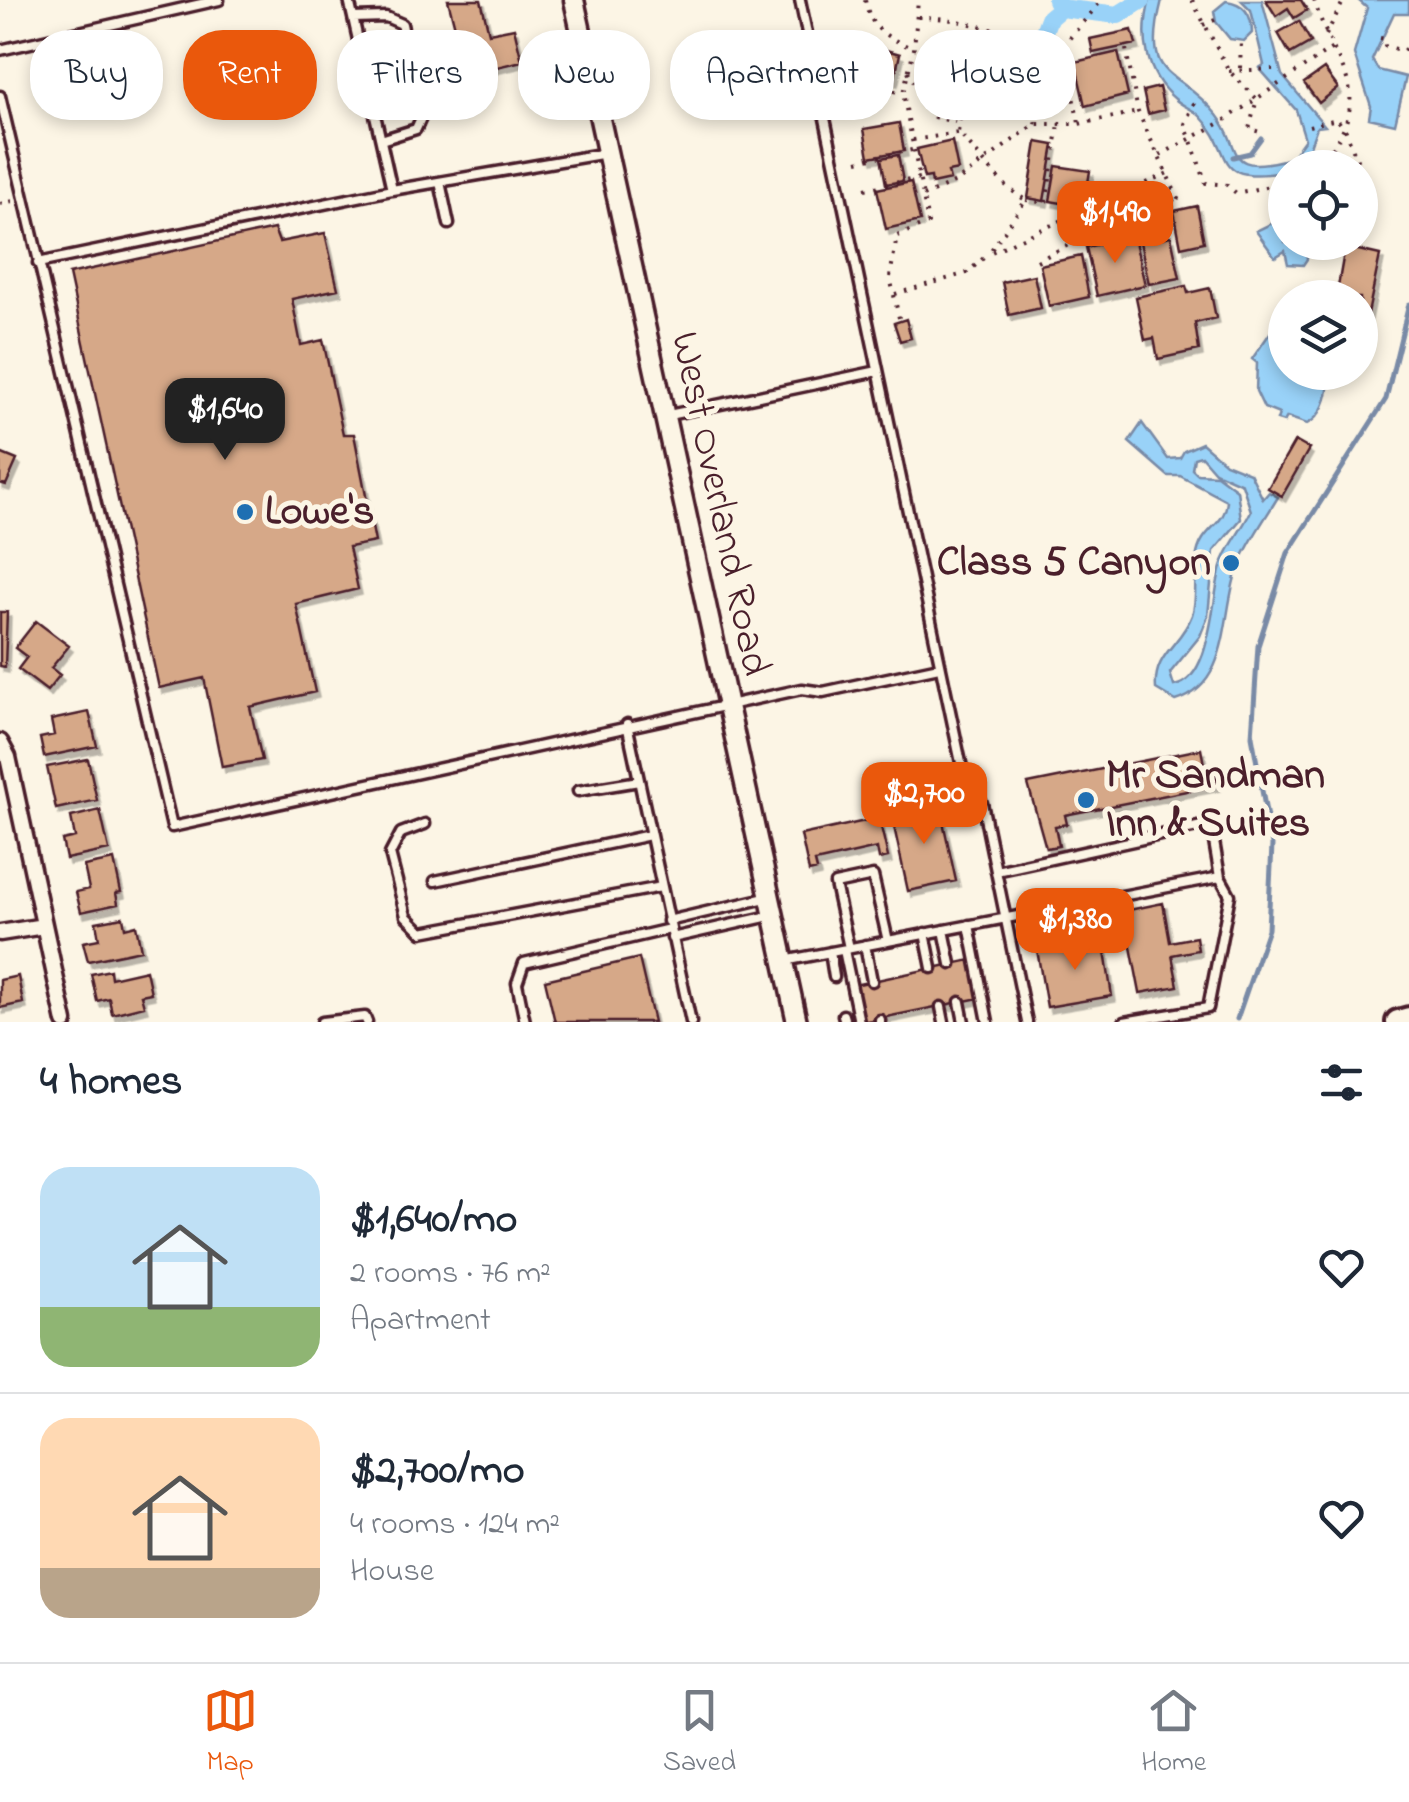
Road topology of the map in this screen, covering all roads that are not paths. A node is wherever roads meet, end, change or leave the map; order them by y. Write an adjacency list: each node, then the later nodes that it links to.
1 (219, 0): 6 (lane)
2 (348, 0): 5 (lane)
3 (574, 0): 9 (street, West Overland Road)
4 (800, 0): 14 (lane)
5 (353, 18): 8 (lane); 8 (lane)
6 (0, 50)
7 (0, 96): 13 (lane)
8 (381, 140): 11 (lane)
9 (607, 153): 10 (lane); 15 (street, West Overland Road)
10 (440, 182): 11 (lane); 12 (lane)
11 (392, 190): 13 (lane)
12 (449, 224)
13 (38, 263): 18 (lane)
14 (878, 371): 15 (lane); 16 (lane)
15 (664, 416): 17 (street, West Overland Road)
16 (940, 667): 17 (lane); 20 (lane)
17 (728, 705): 18 (lane); 30 (street, West Overland Road)
18 (626, 724): 21 (lane)
19 (0, 742): 33 (street)
20 (964, 777)
21 (638, 781): 22 (lane); 25 (lane)
22 (578, 791)
23 (982, 803): 26 (lane)
24 (424, 824): 29 (lane)
25 (650, 835): 28 (lane); 29 (lane)
26 (996, 871): 27 (lane); 31 (lane)
27 (1220, 877): 31 (lane); 61 (lane)
28 (434, 881)
29 (661, 887): 34 (lane)
30 (772, 906): 34 (lane); 34 (lane); 42 (street, West Overland Road)
31 (1005, 918): 32 (lane); 60 (lane)
32 (968, 925): 35 (lane); 59 (lane)
33 (44, 926): 36 (street); 50 (street)
34 (670, 929): 53 (lane); 54 (lane)
35 (944, 930): 37 (lane); 43 (lane)
36 (0, 933)
37 (925, 934): 38 (lane); 44 (lane)
38 (888, 941): 39 (lane); 40 (lane)
39 (864, 946): 40 (lane); 46 (lane)
40 (847, 949): 41 (lane); 56 (lane)
41 (830, 952): 42 (lane); 45 (lane)
42 (784, 962): 55 (street, West Overland Road)
43 (952, 964)
44 (932, 968)
45 (834, 977)
46 (872, 981)
47 (960, 1002): 58 (lane)
48 (940, 1007): 57 (lane)
49 (1409, 1020): 62 (main road)
50 (65, 1022)
51 (322, 1022): 52 (lane)
52 (368, 1022)
53 (526, 1022)
54 (691, 1022)
55 (797, 1022)
56 (859, 1022)
57 (944, 1022)
58 (964, 1022)
59 (988, 1022)
60 (1027, 1022)
61 (1124, 1022)
62 (1398, 1022)

